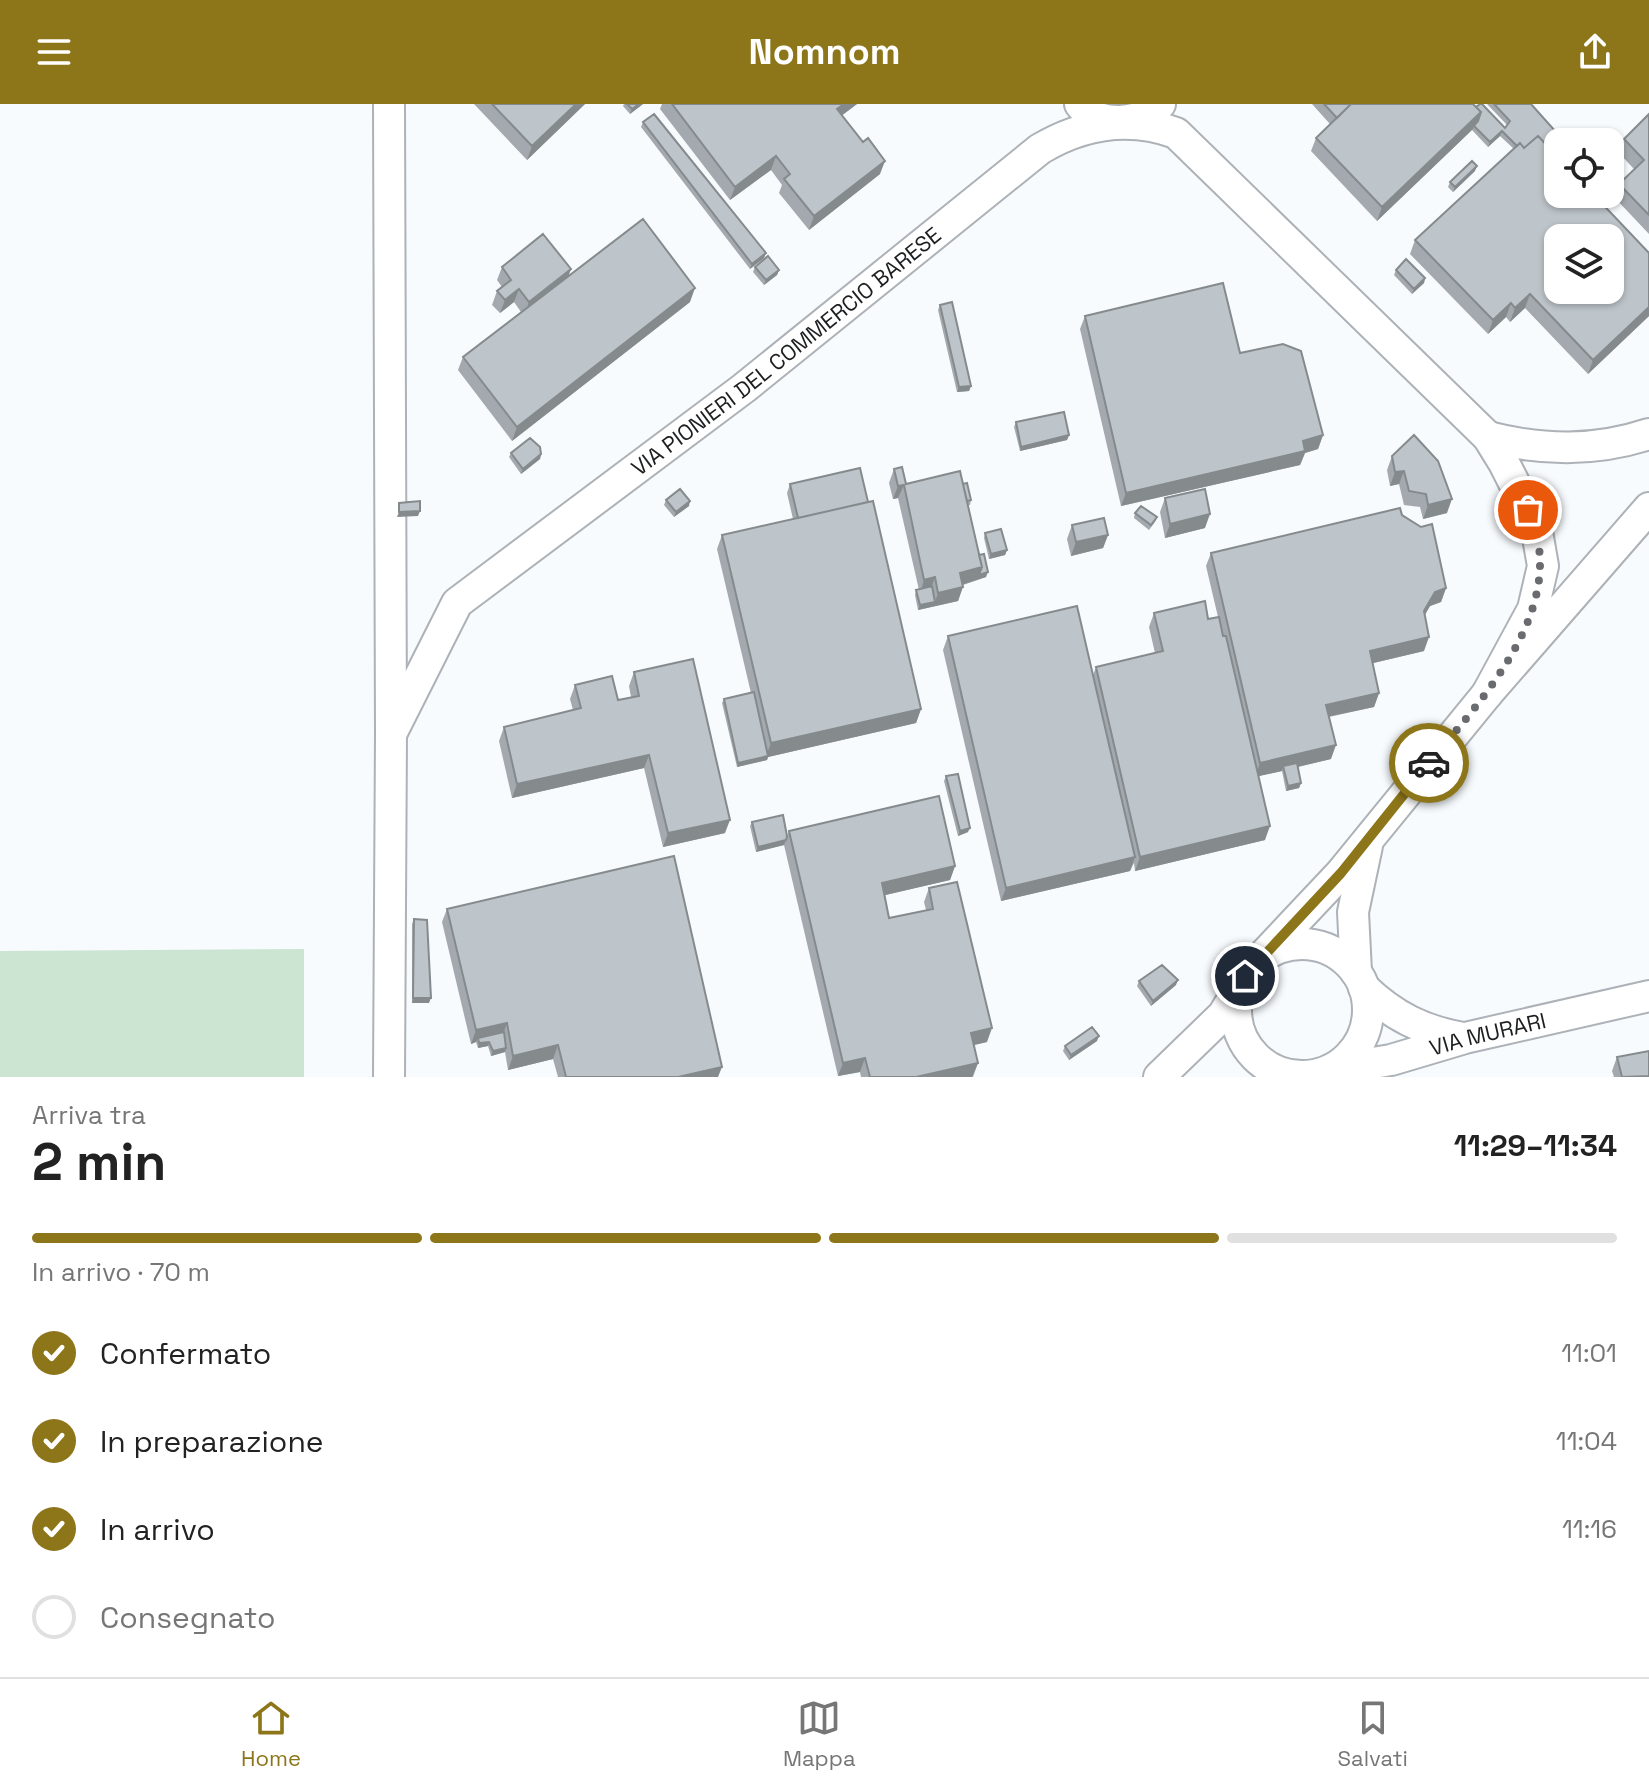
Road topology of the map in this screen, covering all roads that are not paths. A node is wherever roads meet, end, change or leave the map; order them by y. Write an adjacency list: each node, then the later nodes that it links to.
1 (389, 104): 9 (street)
2 (1080, 104): 4 (street)
3 (1160, 104): 4 (street)
4 (1119, 123): 6 (street, VIA PIONIERI DEL COMMERCIO BARESE); 9 (street, VIA PIONIERI DEL COMMERCIO BARESE)
5 (1649, 434): 6 (street)
6 (1488, 437): 8 (street)
7 (1649, 508): 8 (street)
8 (1487, 694): 10 (street)
9 (391, 734): 18 (street, VIA PIONIERI DEL COMMERCIO BARESE)
10 (1370, 836): 11 (street); 12 (street, VIA MURARI)
11 (1260, 959): 12 (street); 13 (street)
12 (1360, 980): 15 (street); 16 (street, VIA MURARI)
13 (1238, 990): 17 (street, VIA MURARI); 19 (street)
14 (1649, 996): 15 (street, VIA MURARI)
15 (1465, 1038): 16 (street, VIA MURARI)
16 (1328, 1070): 17 (street, VIA MURARI)
17 (1298, 1076)
18 (389, 1077)
19 (1159, 1077)

